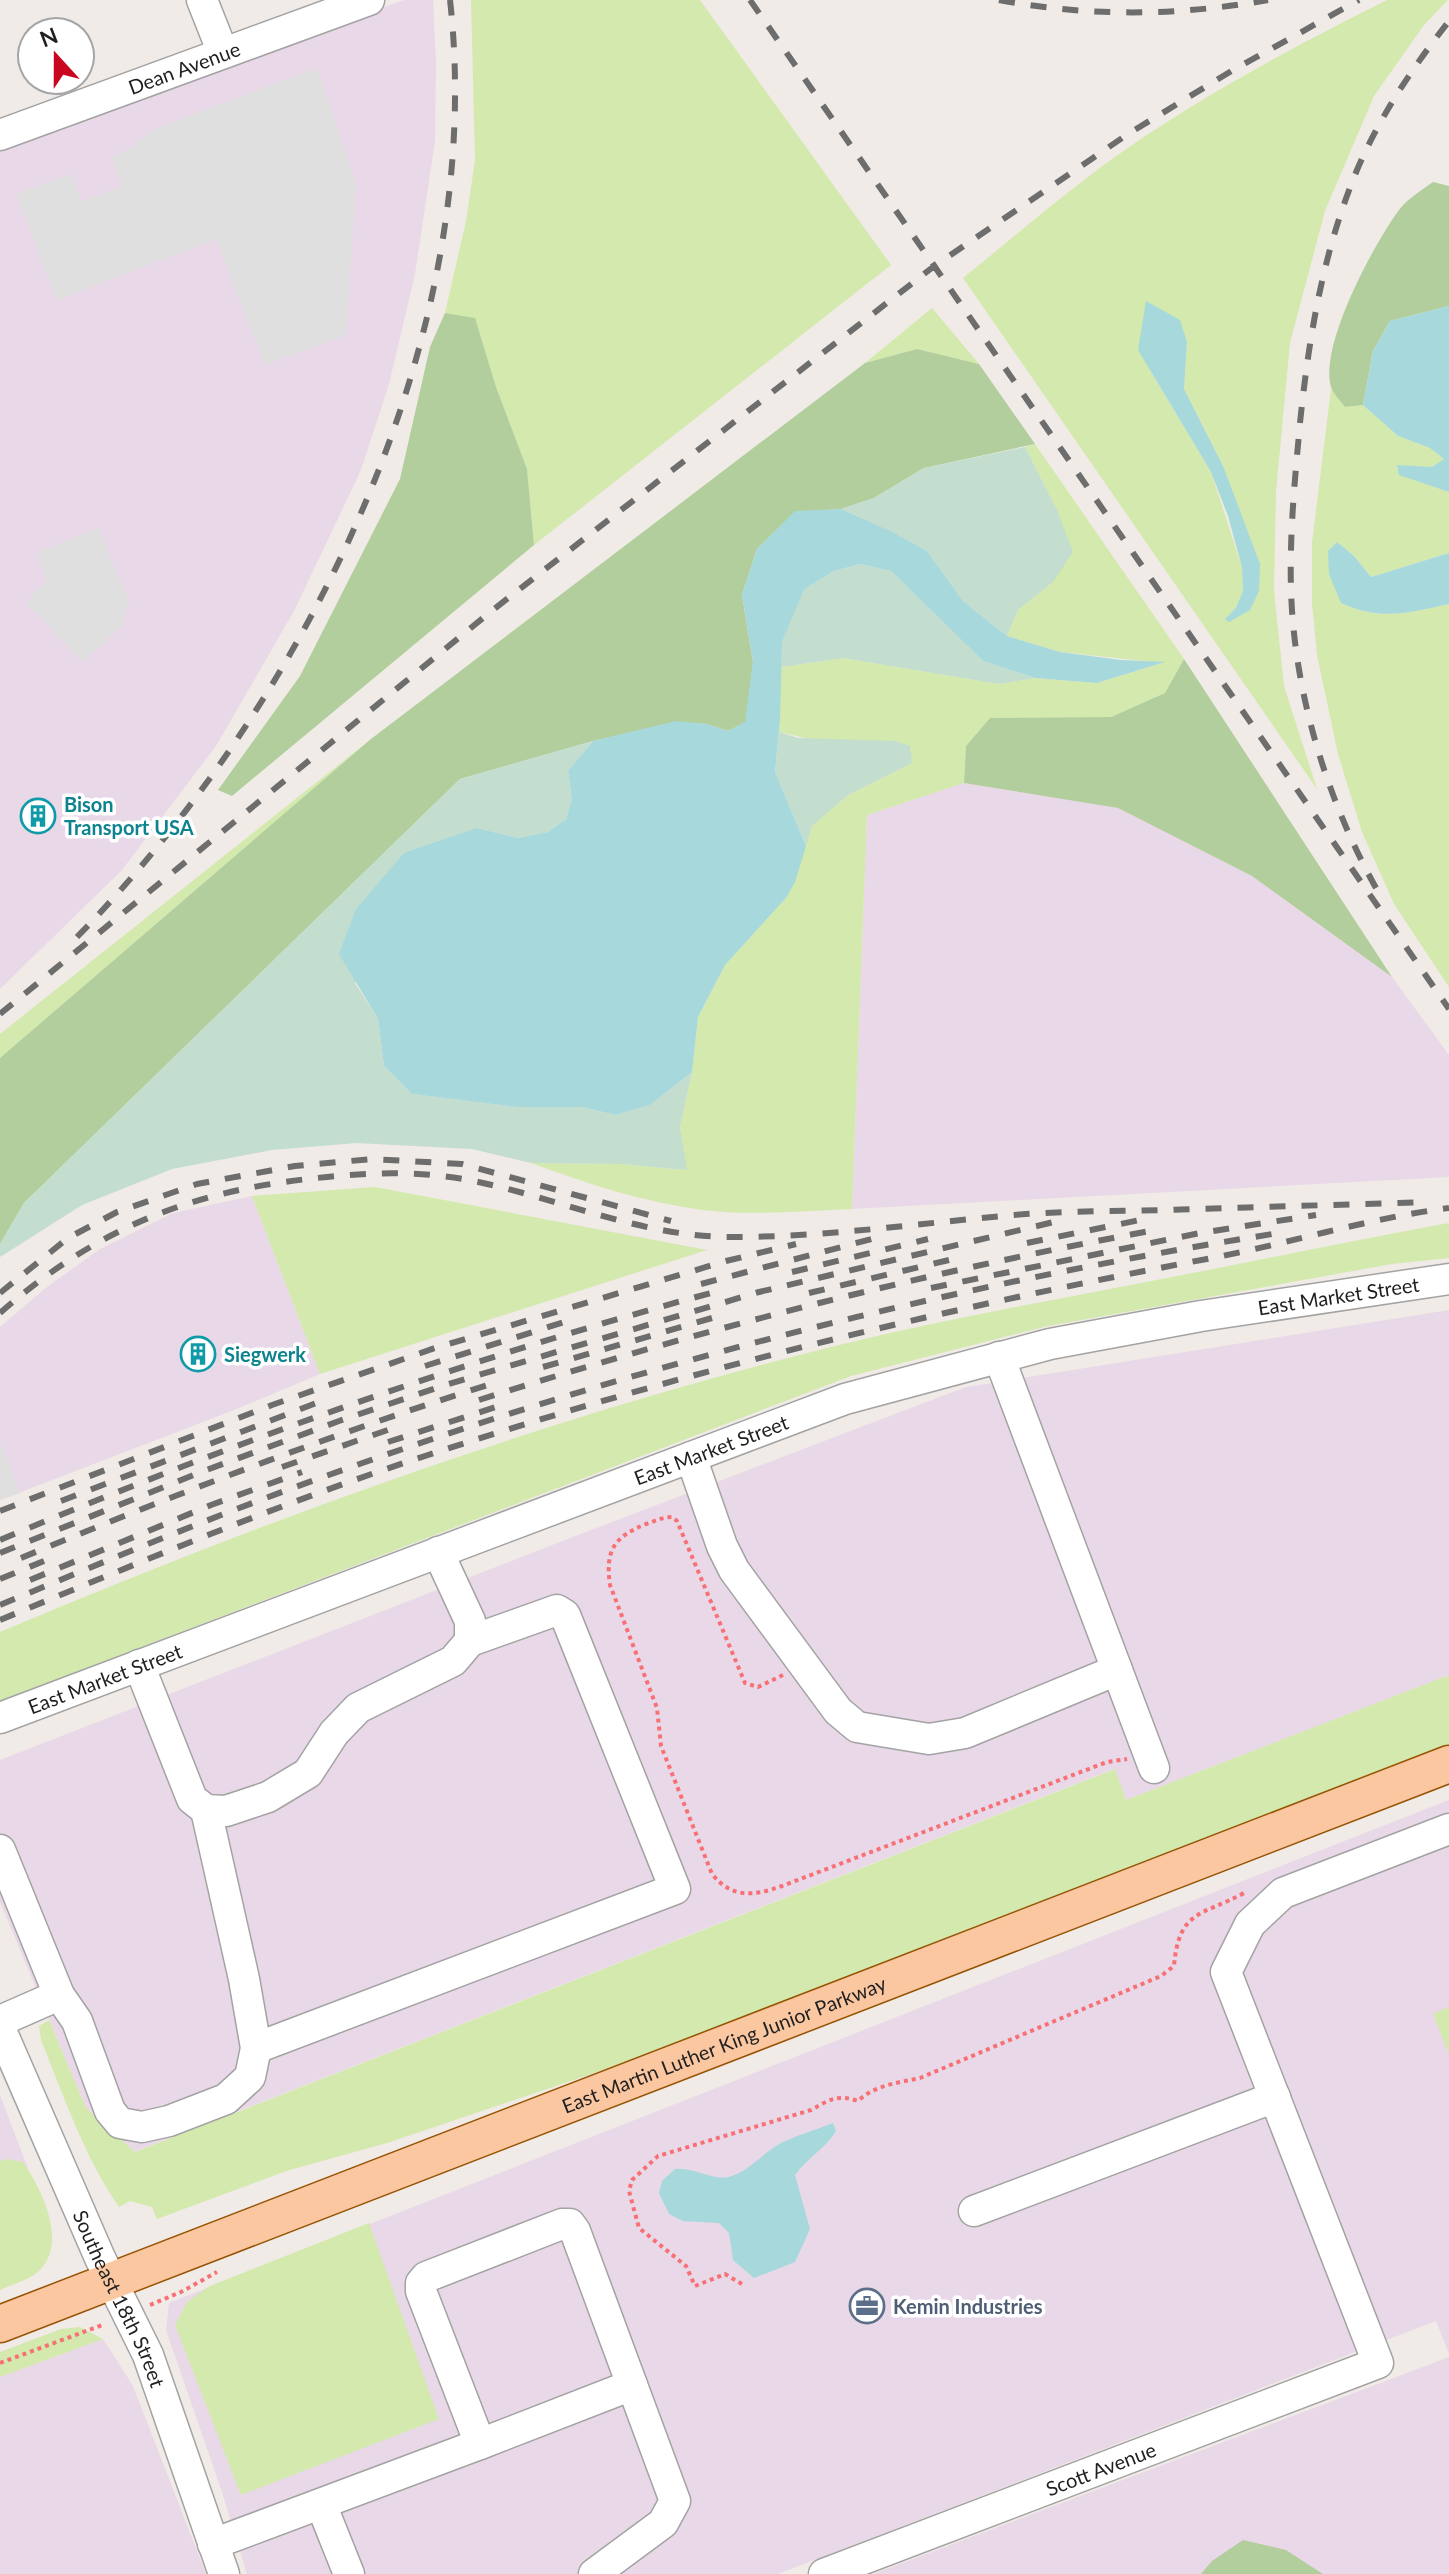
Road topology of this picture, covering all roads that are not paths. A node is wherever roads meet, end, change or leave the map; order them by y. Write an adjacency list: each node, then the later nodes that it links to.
1 (202, 0): 4 (street)
2 (369, 0): 3 (street, Dean Avenue)
3 (331, 7): 4 (street, Dean Avenue)
4 (223, 53): 5 (street, Dean Avenue)
5 (0, 135)
6 (1449, 1279): 7 (street, East Market Street)
7 (999, 1357): 8 (street, East Market Street); 12 (street)
8 (691, 1457): 9 (street, East Market Street); 12 (street)
9 (438, 1552): 10 (street); 11 (street, East Market Street)
10 (470, 1641): 16 (street); 23 (street)
11 (139, 1665): 13 (street, East Market Street); 16 (street)
12 (1117, 1670): 14 (street)
13 (0, 1718)
14 (1152, 1762)
15 (1449, 1764): 26 (main road, East Martin Luther King Junior Parkway)
16 (206, 1810): 23 (street)
17 (1449, 1829): 24 (street)
18 (0, 1850): 19 (street)
19 (7, 1891): 20 (street)
20 (59, 1995): 21 (street); 23 (street)
21 (0, 2021)
22 (0, 2028): 26 (street, Southeast 18th Street)
23 (256, 2048)
24 (1275, 2097): 25 (street); 35 (street, Scott Avenue)
25 (974, 2211)
26 (112, 2283): 27 (main road, East Martin Luther King Junior Parkway); 31 (street, Southeast 18th Street)
27 (0, 2324)
28 (632, 2385): 29 (street); 29 (street); 34 (street)
29 (480, 2444): 30 (street)
30 (321, 2504): 31 (street); 33 (street)
31 (213, 2544): 32 (street, Southeast 18th Street)
32 (224, 2574)
33 (349, 2574)
34 (594, 2574)
35 (824, 2574)

